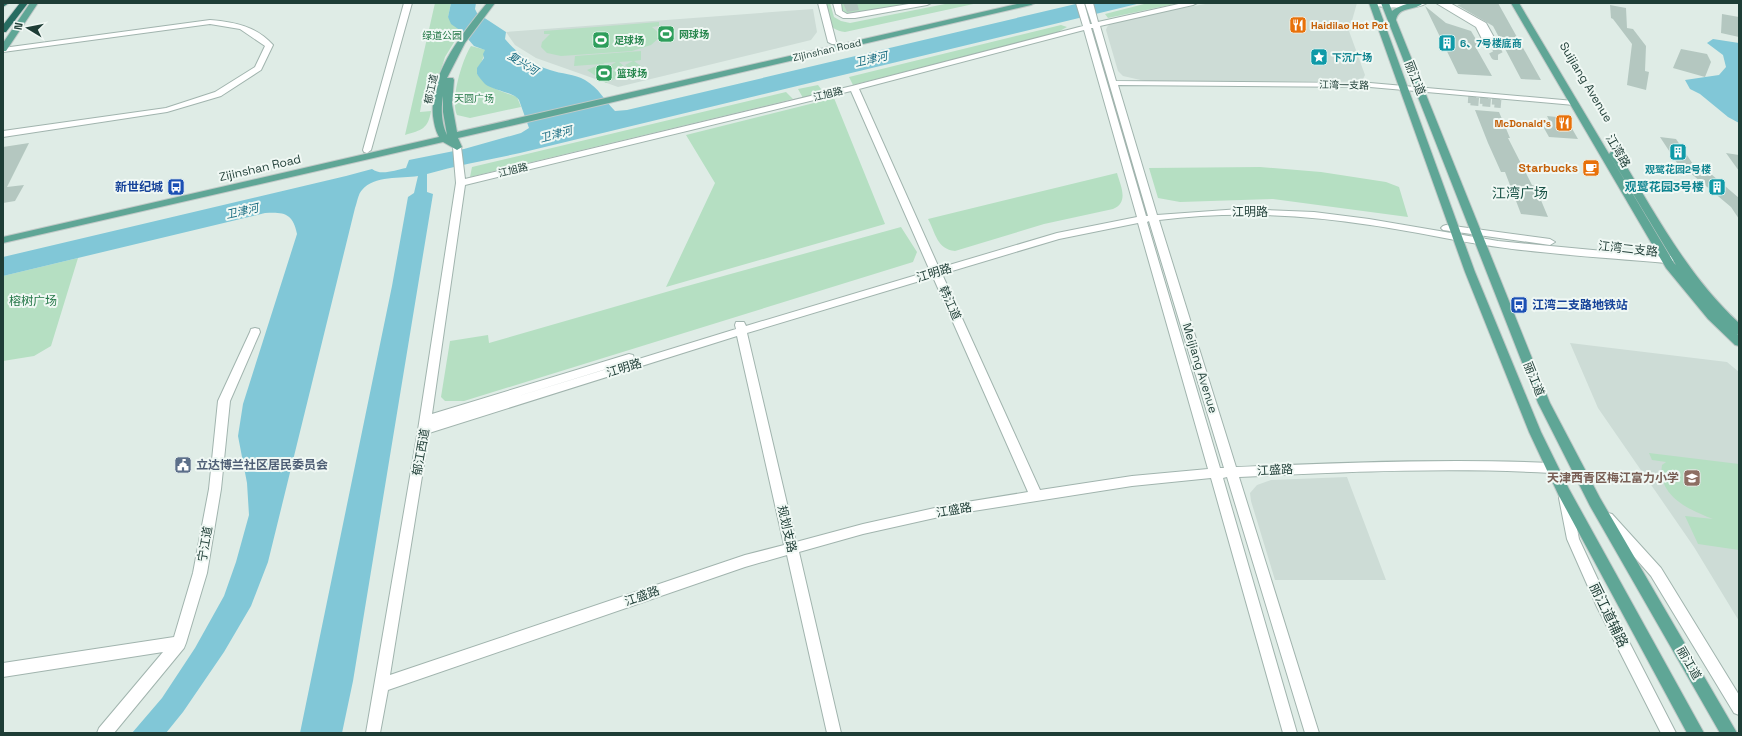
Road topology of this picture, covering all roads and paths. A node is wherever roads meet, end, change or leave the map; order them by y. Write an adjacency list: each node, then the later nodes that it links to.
1 (5, 3): 22 (highway)
2 (34, 3): 28 (main road)
3 (408, 3): 39 (street)
4 (491, 3): 29 (main road, 郁江道)
5 (497, 3): 29 (main road, 郁江道)
6 (822, 3): 27 (street)
7 (837, 3): 23 (street)
8 (924, 3): 23 (street)
9 (1005, 3): 27 (main road, Zijinshan Road)
10 (1031, 3): 34 (main road, Zijinshan Road)
11 (1080, 3): 25 (street, Meijiang Avenue)
12 (1089, 3): 25 (street, Meijiang Avenue)
13 (1193, 3): 25 (street, 江旭路)
14 (1420, 3): 21 (main road); 24 (main road)
15 (1440, 3): 16 (street)
16 (1445, 3)
17 (1515, 3): 35 (main road, 江湾路)
18 (1522, 3): 47 (main road, Suijiang Avenue)
19 (24, 4): 26 (highway)
20 (1373, 4): 24 (main road, 丽江道); 24 (street)
21 (1400, 4): 24 (street)
22 (3, 5)
23 (895, 6)
24 (1386, 12): 31 (main road, 丽江道); 33 (main road, 丽江道)
25 (1090, 22): 30 (street, Meijiang Avenue); 32 (street, 江旭路); 41 (street, Meijiang Avenue)
26 (3, 30)
27 (832, 42): 34 (main road, Zijinshan Road)
28 (3, 50): 36 (street)
29 (456, 56): 37 (main road, 郁江道)
30 (1112, 83): 31 (street, 江湾一支路); 41 (street, Meijiang Avenue)
31 (1402, 87): 33 (street, 江湾一支路); 43 (main road, 丽江道)
32 (854, 88): 40 (street, 江旭路); 48 (street, 韩江道)
33 (1419, 88): 35 (street, 江湾一支路); 44 (main road, 丽江道)
34 (622, 94): 37 (main road, Zijinshan Road)
35 (1574, 102): 46 (main road, 江湾路)
36 (3, 134)
37 (448, 134): 38 (main road); 39 (main road, Zijinshan Road); 45 (main road, Zijinshan Road)
38 (458, 149): 40 (street, 郁江西道)
39 (367, 150): 42 (main road, Zijinshan Road)
40 (461, 183): 53 (street, 郁江西道)
41 (1146, 214): 43 (street, 江明路); 48 (street, 江明路); 55 (street, Meijiang Avenue); 56 (street, Meijiang Avenue)
42 (3, 232)
43 (1456, 234): 44 (street, 江湾二支路); 54 (main road, 丽江道)
44 (1478, 237): 46 (street, 江湾二支路); 59 (main road, 丽江道)
45 (3, 240)
46 (1665, 256): 47 (street, 江湾二支路); 52 (main road, 江湾路)
47 (1677, 257): 50 (main road, Suijiang Avenue)
48 (935, 270): 49 (street, 江明路); 58 (street, 韩江道)
49 (741, 328): 53 (street, 江明路); 60 (street, 规划支路)
50 (1739, 330)
51 (255, 332): 61 (street, 宁江道)
52 (1739, 342)
53 (425, 425): 63 (street, 郁江西道)
54 (1551, 468): 56 (street, 江盛路); 57 (main road, 丽江道)
55 (1216, 472): 56 (street, 江盛路); 58 (street, 江盛路); 68 (street, Meijiang Avenue)
56 (1232, 472): 69 (street, Meijiang Avenue)
57 (1564, 492): 70 (street, 丽江道辅路); 71 (main road, 丽江道)
58 (1036, 496): 60 (street, 江盛路)
59 (1595, 502): 64 (street); 72 (main road, 丽江道)
60 (791, 548): 63 (street, 江盛路); 67 (street, 规划支路)
61 (179, 643): 62 (street); 65 (street, 宁江道)
62 (3, 670)
63 (381, 685): 66 (street, 郁江西道)
64 (1739, 708)
65 (104, 733)
66 (372, 733)
67 (834, 733)
68 (1290, 733)
69 (1312, 733)
70 (1670, 733)
71 (1696, 733)
72 (1729, 733)

